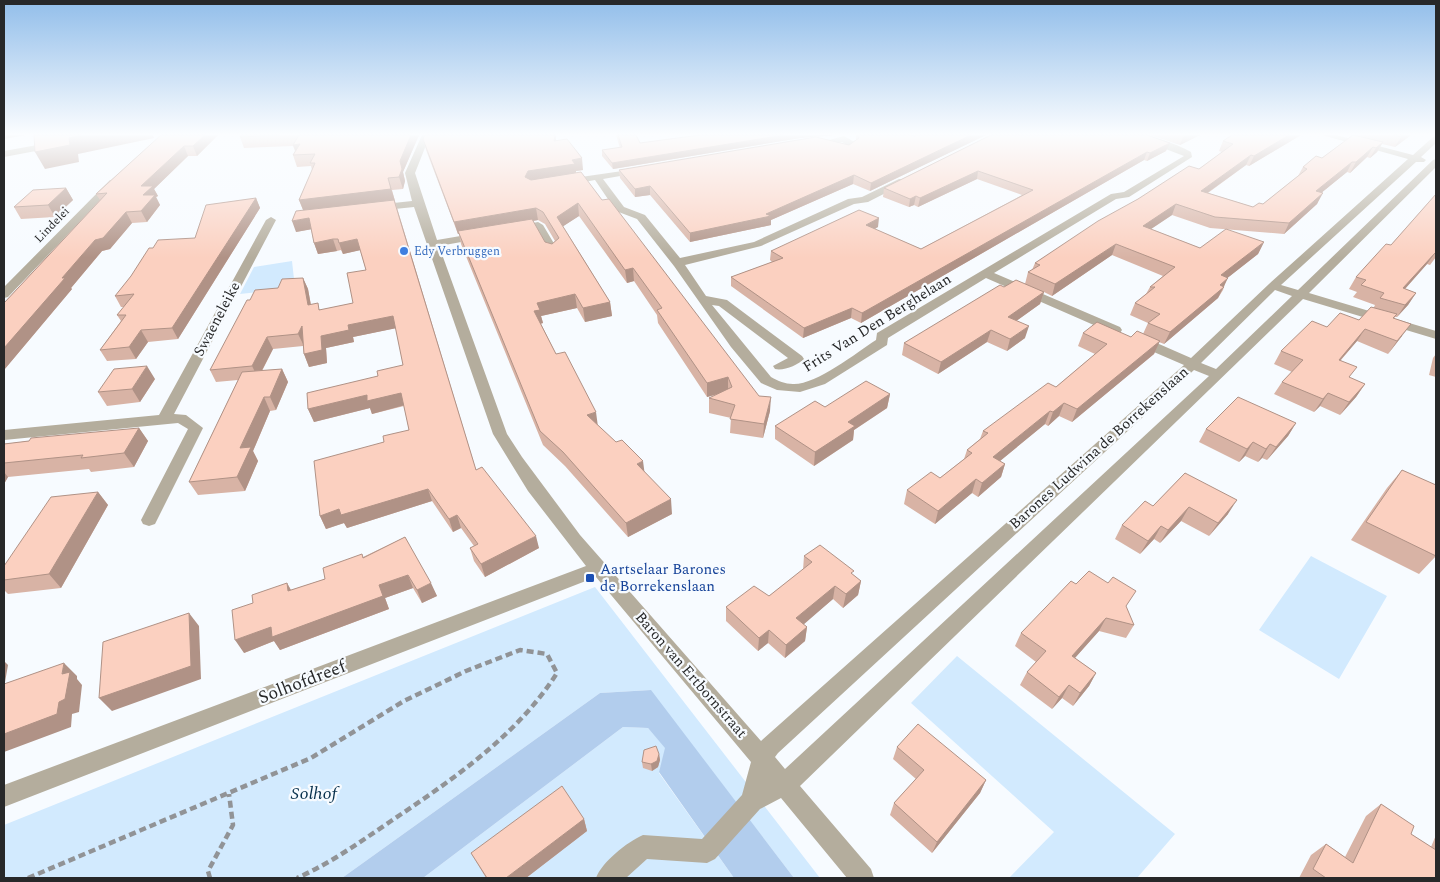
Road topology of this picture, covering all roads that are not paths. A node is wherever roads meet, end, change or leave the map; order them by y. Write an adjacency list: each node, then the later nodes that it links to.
1 (120, 176): 20 (street, Lindelei)
2 (411, 176): 10 (street, Baron van Ertbornstraat)
3 (603, 176): 8 (street)
4 (913, 176): 17 (street)
5 (1157, 176): 18 (street, Frits Van Den Berghelaan)
6 (1395, 176): 19 (street, Barones Ludwina de Borrekenslaan)
7 (1421, 176): 21 (street, Barones Ludwina de Borrekenslaan)
8 (597, 177): 9 (street); 17 (street, Frits Van Den Berghelaan)
9 (560, 182)
10 (419, 203): 11 (street); 15 (street, Baron van Ertbornstraat)
11 (360, 210)
12 (271, 220): 27 (street, Swaeneleike)
13 (509, 230): 16 (street)
14 (490, 234): 15 (street)
15 (433, 244): 30 (street, Baron van Ertbornstraat)
16 (553, 252)
17 (679, 264): 22 (street, Frits Van Den Berghelaan)
18 (987, 274): 22 (street, Frits Van Den Berghelaan); 24 (street)
19 (1273, 286): 21 (street); 24 (street, Barones Ludwina de Borrekenslaan)
20 (4, 294)
21 (1300, 294): 23 (street); 26 (street, Barones Ludwina de Borrekenslaan)
22 (702, 299): 25 (street, Frits Van Den Berghelaan)
23 (1436, 335)
24 (1192, 364): 26 (street); 31 (street, Barones Ludwina de Borrekenslaan)
25 (780, 366)
26 (1218, 375): 32 (street, Barones Ludwina de Borrekenslaan)
27 (164, 419): 28 (street); 29 (street)
28 (4, 436)
29 (149, 520)
30 (600, 568): 31 (street, Baron van Ertbornstraat); 33 (street, Solhofdreef)
31 (763, 758): 32 (street, Baron van Ertbornstraat); 34 (street)
32 (784, 785): 34 (street, Barones Ludwina de Borrekenslaan); 36 (street, Baron van Ertbornstraat)
33 (4, 796)
34 (748, 806): 35 (street)
35 (608, 878)
36 (862, 878)

